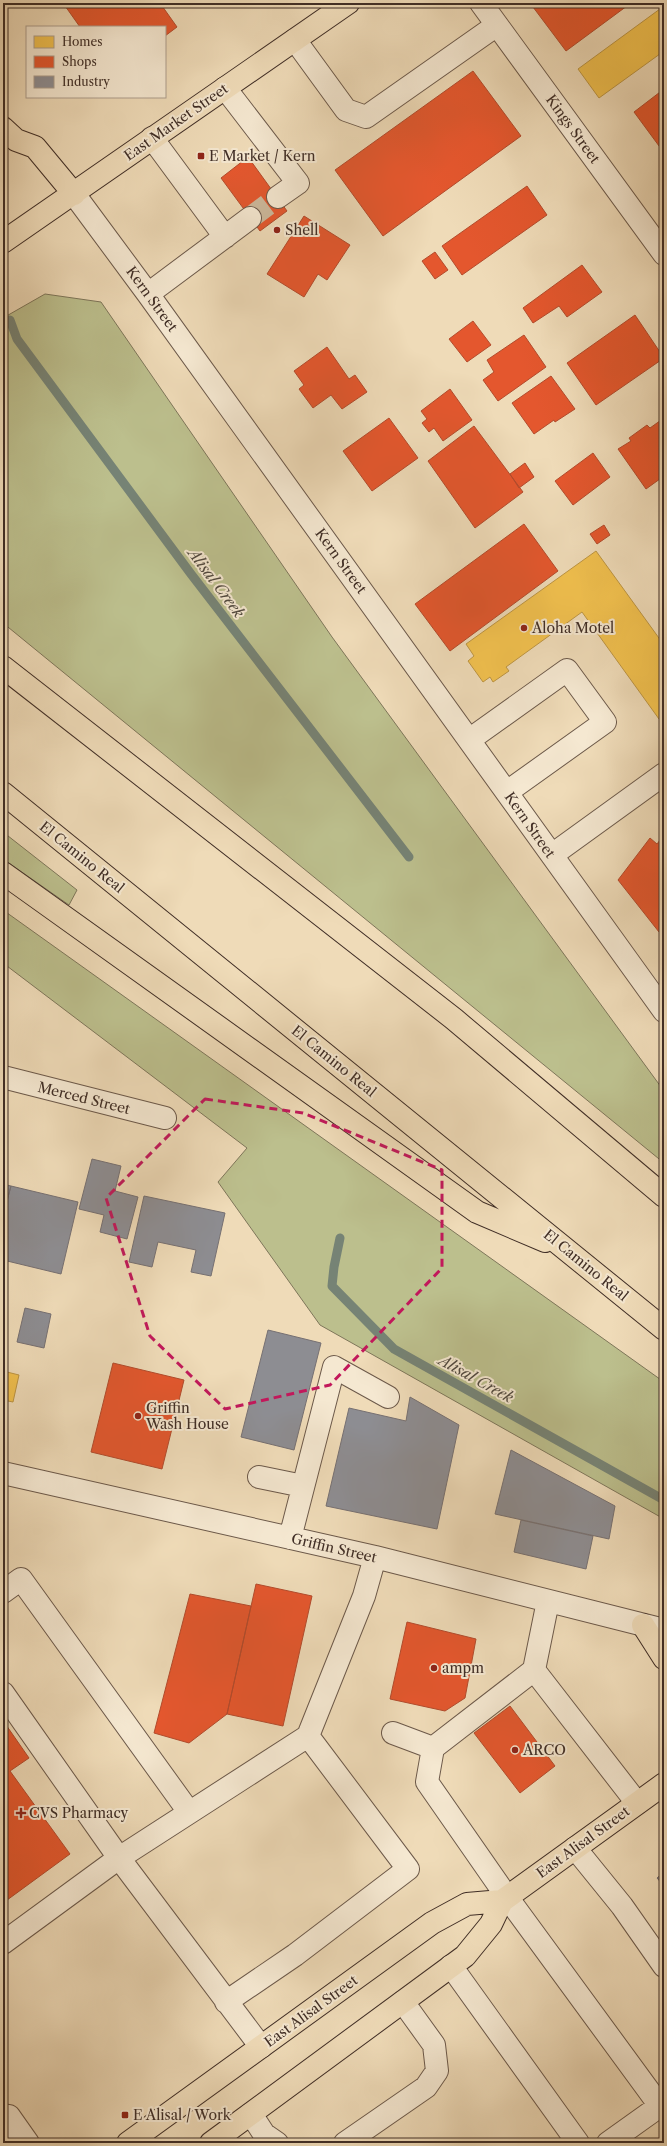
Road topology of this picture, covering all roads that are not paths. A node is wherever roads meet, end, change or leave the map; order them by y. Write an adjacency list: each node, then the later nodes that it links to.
1 (348, 3): 4 (main road, East Market Street)
2 (481, 3): 3 (street, Kings Street)
3 (497, 25): 4 (street); 13 (street, Kings Street)
4 (295, 40): 5 (main road, East Market Street)
5 (225, 88): 7 (main road, East Market Street); 9 (street)
6 (3, 128): 8 (main road, Kern Street)
7 (152, 138): 8 (main road, East Market Street); 11 (street)
8 (74, 194): 12 (main road, East Market Street); 14 (street, Kern Street)
9 (278, 197)
10 (250, 218): 11 (street)
11 (226, 237): 14 (street)
12 (3, 242)
13 (664, 254)
14 (148, 294): 16 (street, Kern Street)
15 (3, 667): 25 (main road)
16 (470, 740): 18 (street, Kern Street); 18 (street)
17 (664, 774): 20 (street)
18 (507, 792): 20 (street, Kern Street)
19 (3, 793): 26 (main road, El Camino Real)
20 (552, 855): 22 (street, Kern Street)
21 (3, 873): 26 (main road)
22 (664, 1011)
23 (3, 1077): 24 (street, Merced Street)
24 (165, 1118)
25 (664, 1196)
26 (570, 1251): 27 (main road, El Camino Real)
27 (664, 1329)
28 (388, 1397): 31 (street)
29 (3, 1473): 32 (street, Griffin Street)
30 (259, 1477): 31 (street)
31 (303, 1486): 32 (street)
32 (290, 1538): 33 (street, Griffin Street)
33 (375, 1557): 35 (street, Griffin Street); 42 (street)
34 (3, 1592): 46 (street)
35 (548, 1601): 36 (street, Griffin Street); 39 (street)
36 (643, 1625): 37 (street, Griffin Street); 38 (main road)
37 (664, 1630)
38 (664, 1658)
39 (534, 1670): 43 (street); 45 (street)
40 (3, 1693): 48 (street)
41 (393, 1733): 43 (street)
42 (308, 1736): 46 (street); 53 (street)
43 (433, 1748): 49 (street)
44 (664, 1780): 45 (main road, East Alisal Street)
45 (637, 1803): 47 (main road, East Alisal Street)
46 (189, 1812): 48 (street)
47 (575, 1848): 49 (main road, East Alisal Street); 52 (street)
48 (119, 1858): 50 (street); 53 (street)
49 (504, 1899): 51 (main road, East Alisal Street); 55 (main road, East Alisal Street); 56 (street)
50 (3, 1943)
51 (451, 1966): 54 (main road, East Alisal Street); 66 (street)
52 (664, 1966)
53 (226, 2002): 55 (street)
54 (403, 2002): 57 (main road, East Alisal Street); 65 (street)
55 (261, 2047): 62 (main road, East Alisal Street)
56 (662, 2104): 67 (street)
57 (251, 2114): 63 (main road, East Alisal Street); 64 (street)
58 (3, 2115): 61 (street)
59 (3, 2139): 60 (street)
60 (6, 2143)
61 (28, 2143)
62 (128, 2143)
63 (211, 2143)
64 (277, 2143)
65 (345, 2143)
66 (578, 2143)
67 (608, 2143)

